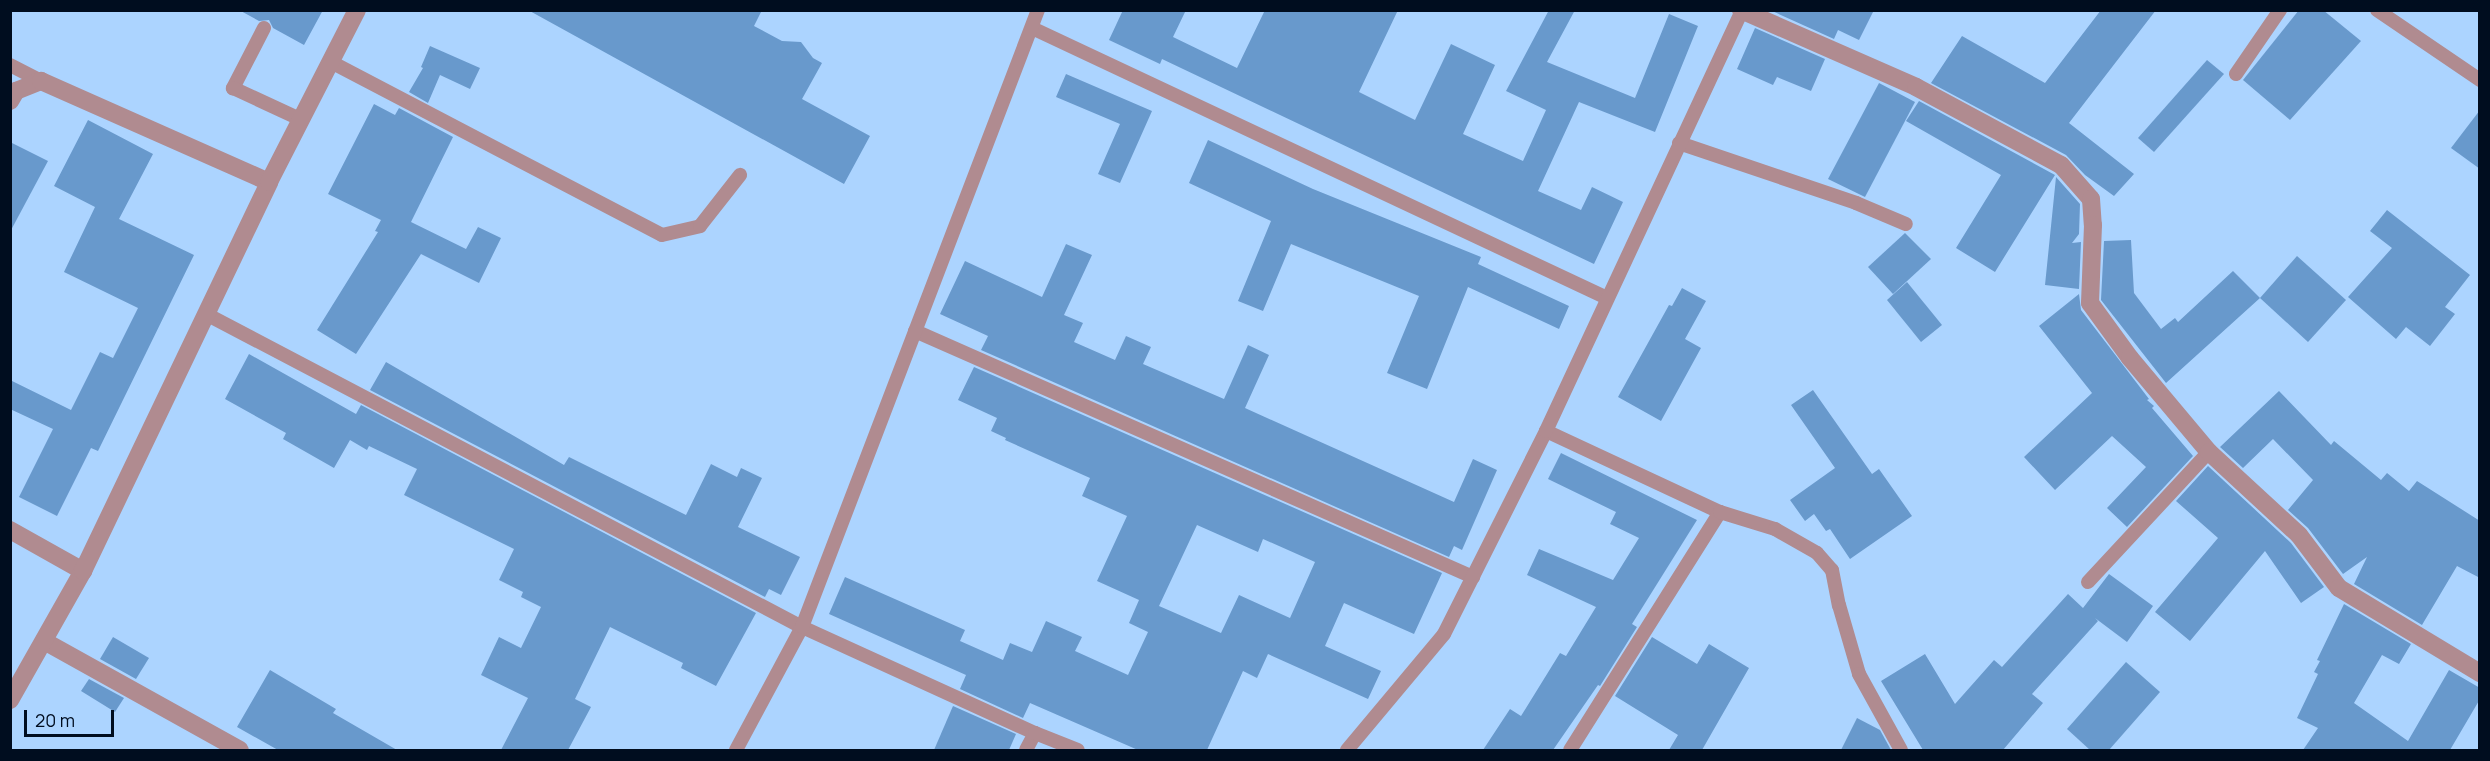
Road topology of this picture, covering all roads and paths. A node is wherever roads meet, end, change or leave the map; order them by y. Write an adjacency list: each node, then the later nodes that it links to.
1 (357, 10): 8 (street)
2 (1038, 10): 7 (lane)
3 (2280, 10): 10 (lane)
4 (2377, 10): 11 (lane)
5 (1741, 11): 15 (lane); 23 (street)
6 (264, 28): 14 (lane)
7 (1032, 28): 19 (lane); 21 (lane)
8 (331, 62): 14 (street); 16 (lane)
9 (10, 65): 12 (lane)
10 (2236, 74)
11 (2480, 80)
12 (41, 81): 13 (street); 17 (street)
13 (10, 100)
14 (300, 119): 17 (street)
15 (1679, 143): 18 (lane); 19 (lane)
16 (740, 175)
17 (269, 182): 20 (street)
18 (1906, 224)
19 (1606, 297): 22 (lane)
20 (206, 314): 26 (street); 29 (lane)
21 (915, 331): 27 (lane); 29 (lane)
22 (1546, 431): 24 (lane); 27 (lane)
23 (2209, 452): 28 (lane); 31 (street)
24 (1720, 512): 39 (lane); 40 (lane)
25 (10, 530): 26 (street)
26 (83, 571): 30 (street)
27 (1473, 577): 38 (lane)
28 (2088, 582)
29 (802, 627): 33 (lane); 35 (lane)
30 (44, 640): 32 (street); 34 (street)
31 (2480, 673)
32 (10, 700)
33 (1035, 733): 36 (lane); 37 (lane)
34 (240, 750)
35 (736, 750)
36 (1026, 750)
37 (1078, 750)
38 (1347, 750)
39 (1570, 750)
40 (1901, 750)

